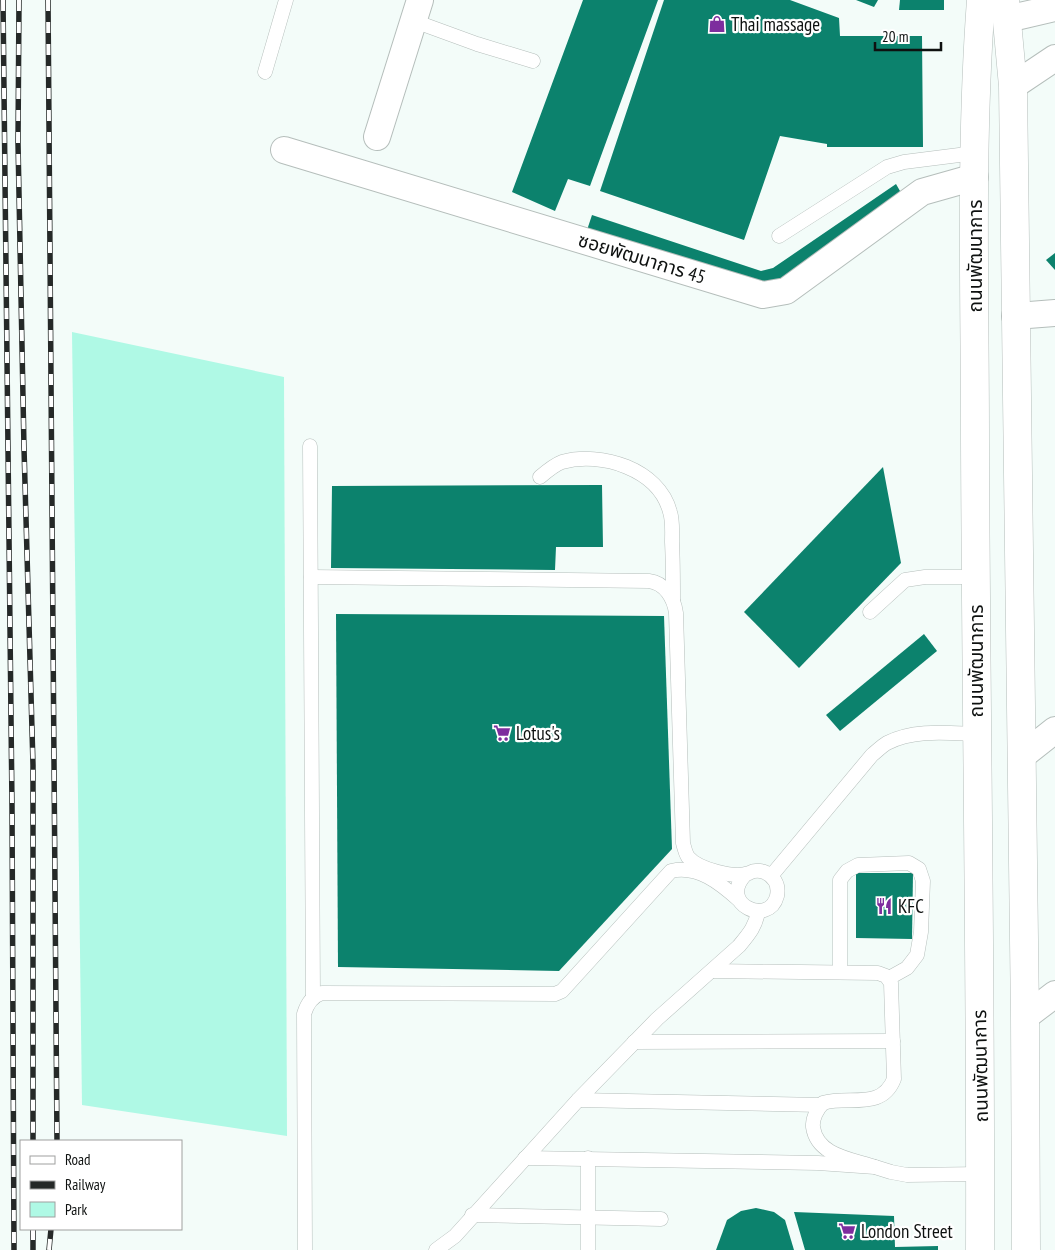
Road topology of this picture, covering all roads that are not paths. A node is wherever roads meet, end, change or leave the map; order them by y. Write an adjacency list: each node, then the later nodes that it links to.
1 (286, 0): 9 (lane)
2 (971, 0): 10 (main road, ถนนพัฒนาการ)
3 (981, 0): 10 (main road, ถนนพัฒนาการ)
4 (1015, 5): 5 (street); 11 (main road, ถนนพัฒนาการ)
5 (1055, 8)
6 (417, 10): 8 (lane); 12 (street)
7 (1055, 58): 11 (street)
8 (533, 61)
9 (265, 72)
10 (976, 72): 14 (main road, ถนนพัฒนาการ)
11 (1013, 86): 17 (main road, ถนนพัฒนาการ)
12 (377, 137)
13 (284, 150): 14 (street, ซอยพัฒนาการ 45)
14 (975, 164): 15 (lane); 20 (main road, ถนนพัฒนาการ)
15 (780, 236)
16 (1055, 313): 17 (street)
17 (1015, 316): 26 (main road, ถนนพัฒนาการ)
18 (310, 446): 21 (lane)
19 (540, 477): 22 (lane)
20 (976, 576): 23 (lane); 25 (main road, ถนนพัฒนาการ)
21 (311, 577): 22 (lane); 35 (lane)
22 (673, 600): 27 (lane)
23 (870, 612)
24 (1055, 730): 26 (street)
25 (976, 734): 28 (lane); 44 (main road, ถนนพัฒนาการ)
26 (1022, 756): 36 (main road, ถนนพัฒนาการ)
27 (745, 875): 28 (lane); 29 (lane)
28 (771, 876): 30 (lane)
29 (739, 900): 30 (lane); 35 (lane)
30 (758, 911): 31 (lane)
31 (712, 970): 32 (lane); 38 (lane)
32 (840, 972): 33 (lane); 33 (lane)
33 (889, 978): 37 (lane)
34 (1055, 994): 36 (street)
35 (313, 998): 48 (lane)
36 (1025, 1017): 52 (main road, ถนนพัฒนาการ)
37 (893, 1041): 38 (lane); 40 (lane)
38 (634, 1042): 39 (lane)
39 (578, 1100): 40 (lane); 41 (lane)
40 (821, 1105): 43 (lane)
41 (525, 1158): 42 (lane); 45 (lane)
42 (588, 1158): 43 (lane); 46 (lane)
43 (875, 1166): 44 (lane)
44 (981, 1174): 51 (main road, ถนนพัฒนาการ)
45 (472, 1215): 46 (lane); 49 (lane)
46 (588, 1218): 47 (lane); 50 (lane)
47 (661, 1219)
48 (306, 1250)
49 (436, 1250)
50 (588, 1250)
51 (980, 1250)
52 (1026, 1250)

